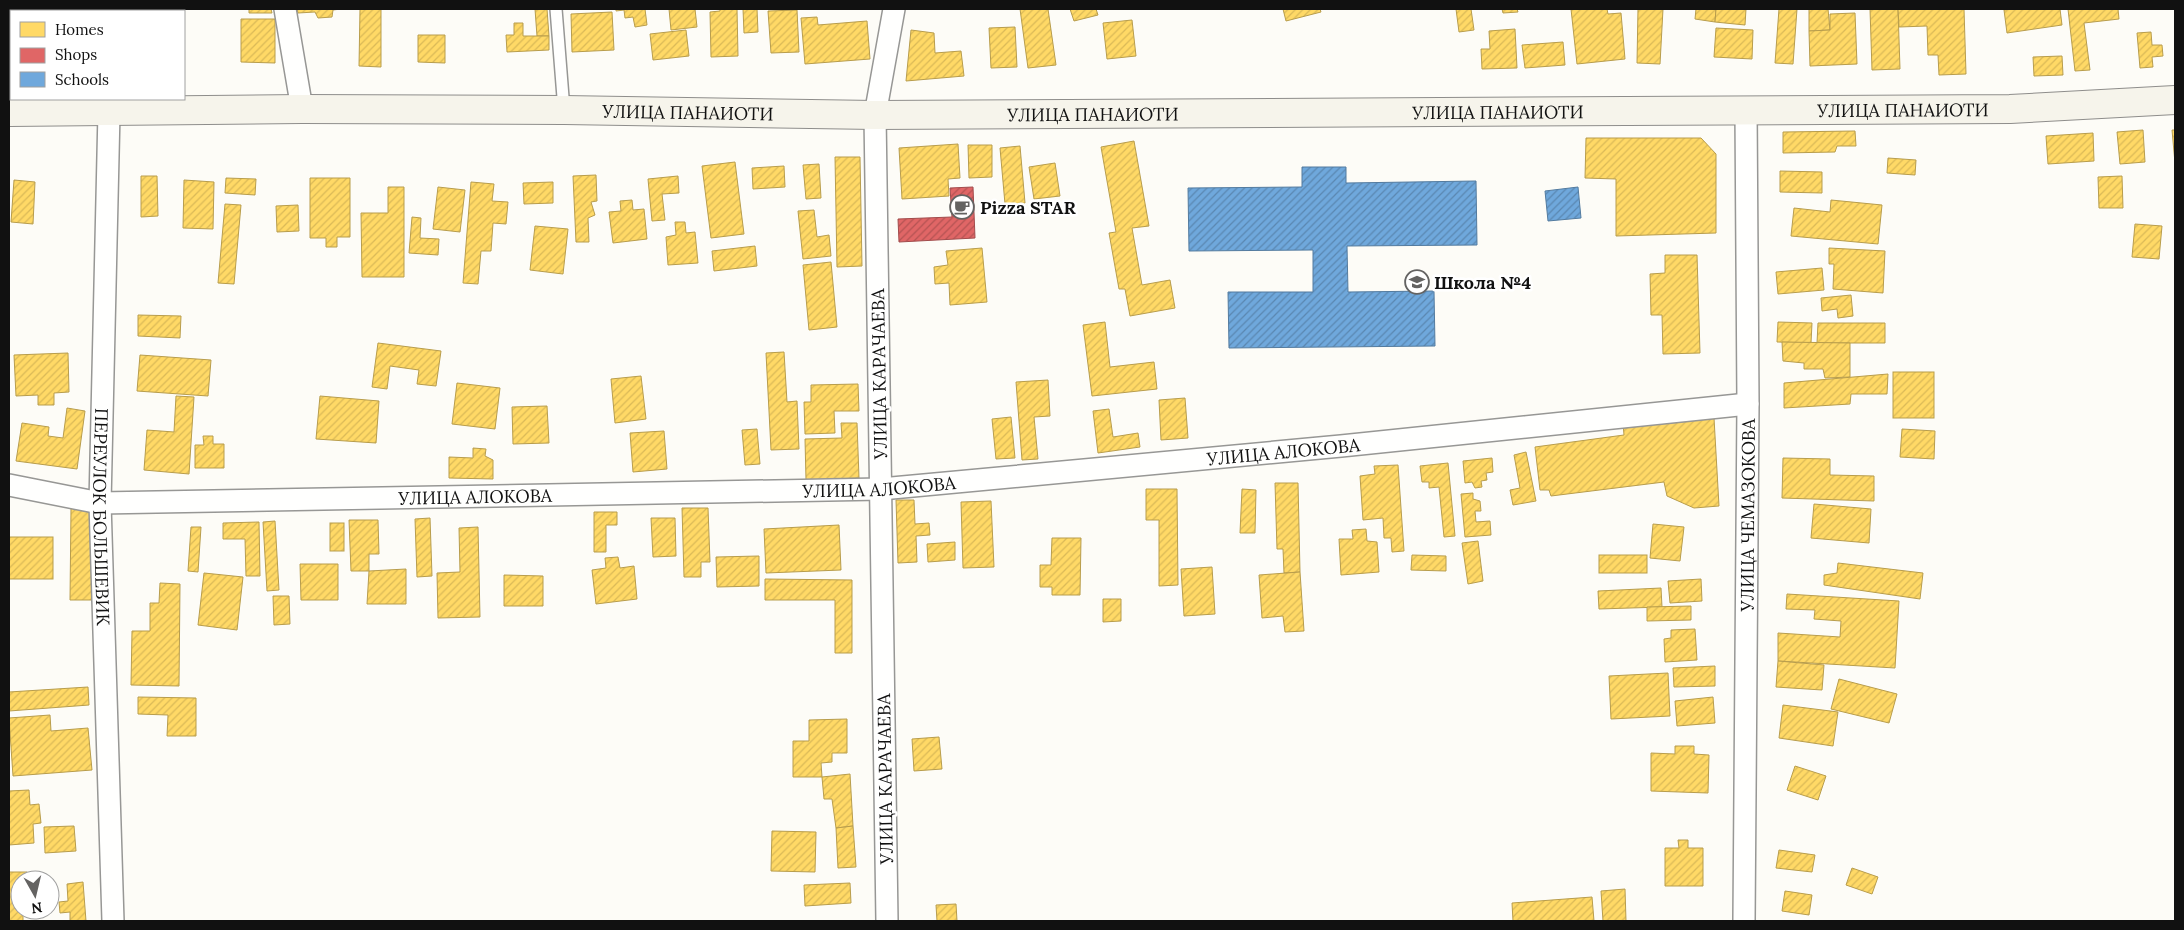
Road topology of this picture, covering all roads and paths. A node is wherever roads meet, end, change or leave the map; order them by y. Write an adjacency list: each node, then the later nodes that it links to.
1 (285, 9): 5 (street)
2 (556, 9): 7 (lane)
3 (894, 9): 10 (street, УЛИЦА КАРАЧАЕВА)
4 (2175, 100): 6 (street, УЛИЦА ПАНАИОТИ)
5 (302, 108): 7 (street, УЛИЦА ПАНАИОТИ); 9 (street, УЛИЦА ПАНАИОТИ)
6 (1746, 109): 10 (street, УЛИЦА ПАНАИОТИ); 11 (street, УЛИЦА ЧЕМАЗОКОВА)
7 (564, 110): 10 (street, УЛИЦА ПАНАИОТИ)
8 (9, 112): 9 (street, УЛИЦА ПАНАИОТИ)
9 (109, 112): 14 (street, ПЕРЕУЛОК БОЛЬШЕВИК)
10 (875, 115): 13 (street, УЛИЦА КАРАЧАЕВА)
11 (1748, 404): 13 (street, УЛИЦА АЛОКОВА); 17 (street, УЛИЦА ЧЕМАЗОКОВА)
12 (9, 485): 14 (street, УЛИЦА АЛОКОВА)
13 (881, 490): 14 (street, УЛИЦА АЛОКОВА); 16 (street, УЛИЦА КАРАЧАЕВА)
14 (100, 503): 15 (street, ПЕРЕУЛОК БОЛЬШЕВИК)
15 (112, 921)
16 (887, 921)
17 (1744, 921)

